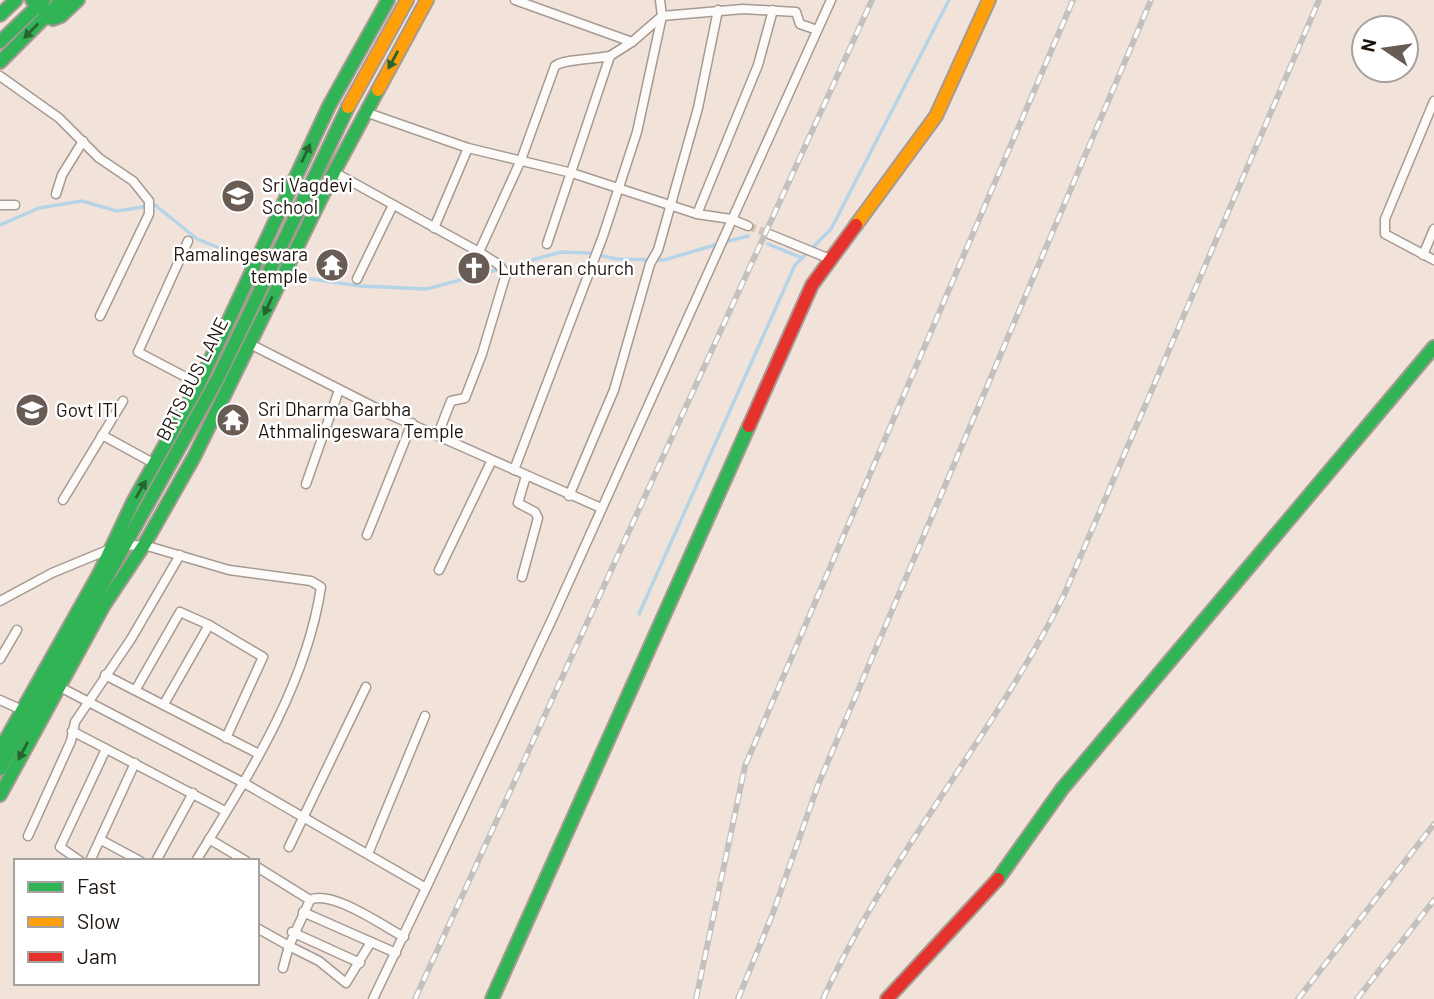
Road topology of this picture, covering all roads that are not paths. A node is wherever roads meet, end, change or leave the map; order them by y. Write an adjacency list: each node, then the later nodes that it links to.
1 (16, 0): 14 (main road)
2 (62, 0): 11 (main road)
3 (78, 0): 11 (main road)
4 (388, 0): 51 (main road, one-way to 4)
5 (407, 0): 67 (main road, BRTS BUS LANE)
6 (427, 0): 23 (main road, one-way to 23)
7 (515, 0): 18 (street)
8 (660, 0): 15 (street)
9 (831, 0): 16 (street)
10 (989, 0): 45 (main road)
11 (41, 5): 17 (main road); 20 (main road, one-way to 20)
12 (718, 10): 13 (street); 15 (street); 31 (street)
13 (773, 10): 16 (street); 35 (street)
14 (0, 15)
15 (662, 16): 18 (street); 29 (street)
16 (817, 30): 36 (street)
17 (0, 42)
18 (632, 42): 19 (street)
19 (610, 56): 26 (street); 28 (street)
20 (0, 62)
21 (0, 76): 24 (street)
22 (1434, 101): 44 (street)
23 (365, 112): 25 (street); 27 (main road)
24 (83, 141): 30 (street); 48 (street)
25 (468, 148): 26 (street); 38 (street)
26 (521, 160): 28 (street); 43 (street)
27 (334, 172): 34 (street); 49 (main road, one-way to 49)
28 (572, 173): 29 (street); 42 (street)
29 (618, 188): 31 (street); 59 (street)
30 (56, 194)
31 (670, 204): 35 (street); 62 (street)
32 (0, 205): 33 (street)
33 (15, 205)
34 (393, 205): 38 (street); 47 (street)
35 (697, 214): 36 (street)
36 (731, 219): 37 (street); 64 (street)
37 (748, 226)
38 (434, 228): 43 (street)
39 (1434, 229): 44 (street)
40 (769, 234): 45 (street)
41 (188, 241): 51 (street)
42 (547, 244)
43 (479, 252): 55 (street)
44 (1423, 255): 46 (street)
45 (830, 259): 121 (main road)
46 (1434, 260)
47 (357, 279)
48 (100, 316)
49 (250, 344): 52 (street); 66 (main road)
50 (1434, 347): 122 (main road)
51 (199, 384): 58 (main road)
52 (339, 390): 54 (street); 61 (street)
53 (123, 401): 56 (street)
54 (412, 423): 55 (street); 65 (street)
55 (438, 434): 57 (street)
56 (102, 435): 58 (street); 63 (street)
57 (491, 462): 59 (street); 70 (street)
58 (155, 464): 68 (main road, one-way to 58)
59 (514, 470): 60 (street)
60 (526, 476): 62 (street); 71 (street)
61 (306, 484)
62 (569, 496): 64 (street)
63 (63, 500)
64 (601, 508): 109 (street)
65 (366, 536)
66 (144, 545): 67 (street); 69 (street); 77 (main road)
67 (125, 546): 68 (street); 91 (main road, BRTS BUS LANE)
68 (109, 549): 72 (street); 83 (main road)
69 (180, 555): 76 (street); 89 (street)
70 (439, 570)
71 (522, 578)
72 (0, 601)
73 (209, 625): 79 (street); 82 (street); 86 (street)
74 (17, 629): 75 (street)
75 (0, 659)
76 (105, 675): 79 (street); 80 (street)
77 (58, 686): 80 (street); 94 (main road, one-way to 94)
78 (366, 687): 96 (street)
79 (136, 689): 82 (street)
80 (88, 699): 85 (street); 92 (street)
81 (0, 700): 83 (street)
82 (164, 704): 86 (street)
83 (23, 710): 88 (main road)
84 (425, 716): 101 (street)
85 (72, 731): 87 (street); 97 (street)
86 (226, 737): 89 (street)
87 (106, 749): 90 (street); 102 (street)
88 (0, 750)
89 (259, 754): 92 (street)
90 (135, 764): 93 (street); 99 (street)
91 (0, 769)
92 (244, 783): 95 (street); 96 (street)
93 (193, 793): 95 (street); 105 (street)
94 (0, 795)
95 (225, 811): 98 (street)
96 (305, 818): 100 (street); 101 (street)
97 (28, 836)
98 (209, 839): 106 (street); 107 (street)
99 (101, 840): 103 (street); 104 (street)
100 (289, 847)
101 (368, 854): 109 (street)
102 (76, 859)
103 (91, 859)
104 (136, 859)
105 (157, 859)
106 (197, 859)
107 (243, 859)
108 (259, 868): 110 (street)
109 (426, 888): 114 (street)
110 (310, 900): 111 (street); 114 (street)
111 (303, 912): 113 (street); 115 (street)
112 (259, 929): 116 (street)
113 (292, 932): 116 (street); 118 (street)
114 (404, 937): 117 (street)
115 (371, 942): 117 (street); 118 (street)
116 (289, 946): 118 (street); 119 (street)
117 (396, 953): 120 (street)
118 (360, 962)
119 (283, 968)
120 (373, 999)
121 (492, 999)
122 (887, 999)

